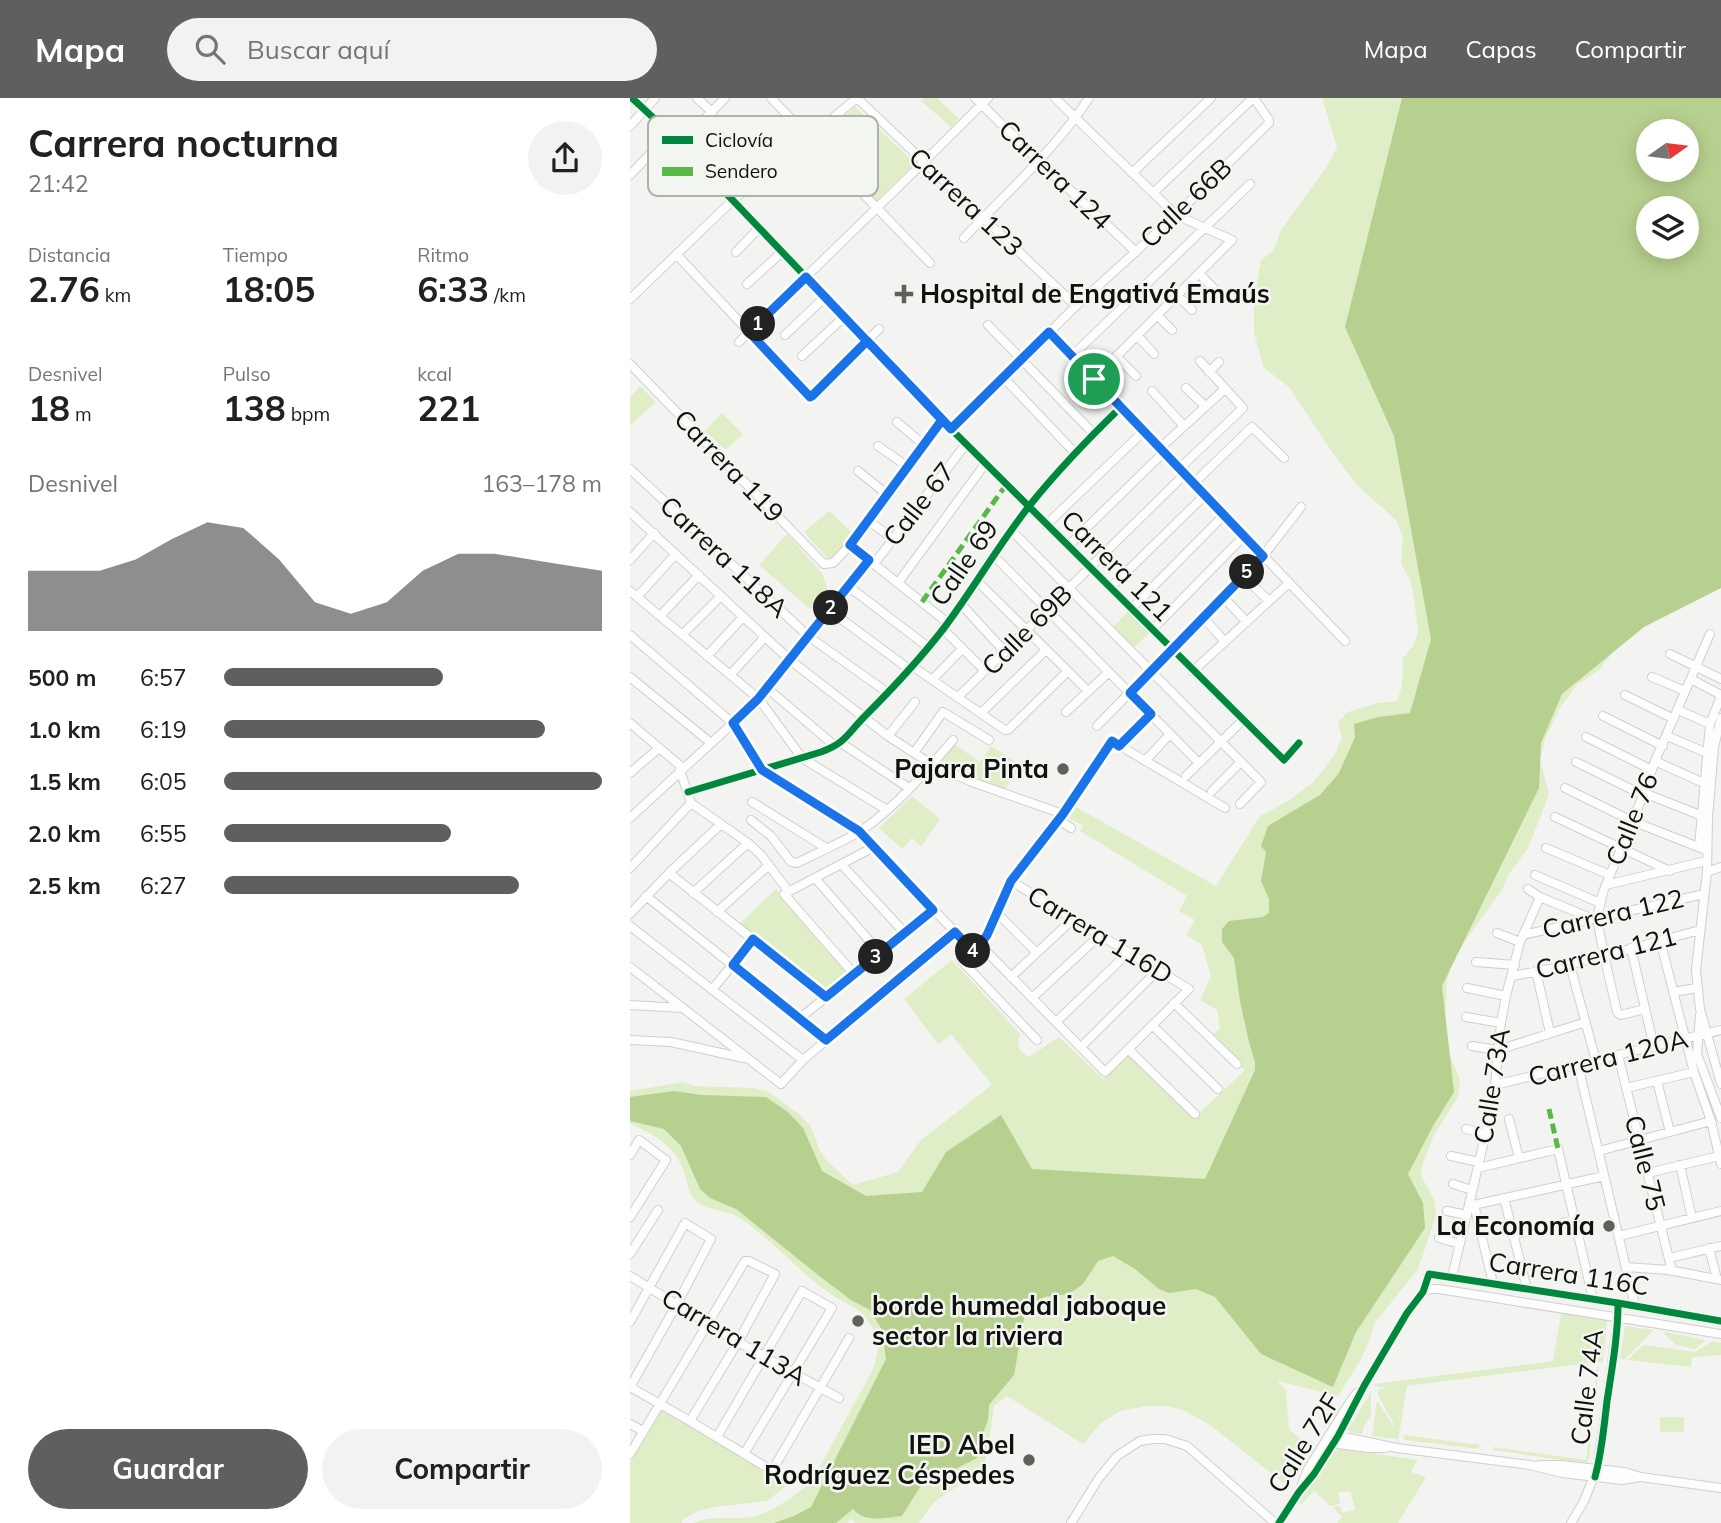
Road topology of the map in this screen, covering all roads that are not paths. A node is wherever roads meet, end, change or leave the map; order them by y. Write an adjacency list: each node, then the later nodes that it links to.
1 (632, 98): 12 (street, Carrera 121)
2 (655, 98): 12 (street)
3 (697, 98): 13 (street)
4 (725, 98): 13 (street)
5 (771, 98): 16 (street)
6 (857, 98): 17 (street); 18 (street, Carrera 123)
7 (1055, 98): 20 (street)
8 (1089, 98): 20 (street)
9 (1210, 98): 25 (street)
10 (1254, 98): 28 (street); 34 (street, Calle 66B)
11 (982, 100): 23 (street); 24 (street, Carrera 124)
12 (645, 110): 14 (street, Carrera 121); 21 (street)
13 (712, 112): 15 (street)
14 (651, 116)
15 (708, 116)
16 (788, 116)
17 (835, 116)
18 (876, 116)
19 (878, 118): 23 (street, Carrera 123)
20 (1076, 118): 24 (street); 25 (street)
21 (630, 126)
22 (648, 156): 26 (street)
23 (924, 162): 33 (street); 35 (street, Carrera 123)
24 (1040, 162): 35 (street); 41 (street, Carrera 124)
25 (1132, 173): 28 (street)
26 (630, 175)
27 (1250, 184): 37 (street)
28 (1153, 193): 34 (street)
29 (729, 196): 32 (street, Carrera 121)
30 (738, 196): 32 (street)
31 (865, 196): 33 (street)
32 (733, 200): 36 (street, Carrera 121); 42 (street)
33 (877, 208): 43 (street); 45 (street)
34 (1176, 215): 37 (street); 41 (street, Calle 66B)
35 (983, 218): 38 (street); 51 (street, Carrera 123)
36 (759, 228): 39 (street); 40 (street, Carrera 121)
37 (1205, 228): 44 (street); 66 (street)
38 (964, 237)
39 (736, 252)
40 (782, 252): 45 (street, Carrera 121); 46 (street)
41 (1136, 252): 51 (street, Calle 66B)
42 (677, 255): 50 (street); 58 (street)
43 (930, 263)
44 (1199, 273): 47 (street); 48 (street)
45 (806, 277): 49 (street, Carrera 121); 58 (street)
46 (747, 285)
47 (1214, 289)
48 (1178, 295): 52 (street); 53 (street)
49 (825, 297): 54 (street, Carrera 121); 60 (street)
50 (630, 299)
51 (1076, 306): 59 (street, Calle 66B)
52 (1192, 310)
53 (1157, 315): 57 (street); 61 (street)
54 (844, 317): 62 (street, Carrera 121); 65 (street)
55 (988, 326): 68 (street)
56 (879, 329): 62 (street)
57 (1172, 330)
58 (749, 332): 62 (street); 63 (street)
59 (1049, 332): 66 (street); 68 (street, Calle 66B)
60 (785, 335)
61 (1137, 335): 64 (street); 67 (street)
62 (867, 341): 81 (street, Carrera 121)
63 (739, 342)
64 (1154, 354)
65 (802, 356)
66 (1072, 356): 75 (street)
67 (1116, 356): 73 (street); 75 (street)
68 (1021, 359): 74 (street, Calle 66B); 86 (street)
69 (1200, 361): 72 (street)
70 (1219, 362): 72 (street)
71 (630, 364): 111 (street, Carrera 119)
72 (1209, 372): 77 (street)
73 (1136, 376)
74 (1003, 377): 84 (street, Calle 66B); 91 (street)
75 (1094, 379): 80 (street)
76 (1186, 388): 79 (street)
77 (1225, 389): 79 (street); 97 (street, Calle 69B)
78 (1152, 391): 83 (street)
79 (1205, 406): 83 (street)
80 (1121, 407): 85 (street); 86 (street, Calle 69)
81 (942, 420): 84 (street, Carrera 121); 87 (street)
82 (897, 422): 87 (street)
83 (1184, 426): 90 (street)
84 (951, 429): 88 (street, Carrera 121)
85 (1144, 431): 90 (street); 106 (street)
86 (1094, 434): 91 (street, Calle 69)
87 (924, 444): 94 (street)
88 (966, 444): 93 (street, Carrera 121); 110 (street, Calle 67)
89 (878, 446): 94 (street)
90 (1162, 450): 97 (street); 112 (street)
91 (1075, 453): 101 (street, Calle 69)
92 (1284, 458): 98 (street)
93 (985, 464): 101 (street, Carrera 121); 122 (street)
94 (908, 467): 99 (street)
95 (630, 469): 145 (street, Carrera 118A)
96 (859, 471): 99 (street)
97 (1182, 471): 98 (street); 118 (street, Calle 69B)
98 (1194, 483): 100 (street)
99 (888, 495): 105 (street)
100 (1205, 495): 104 (street); 126 (street)
101 (1028, 507): 106 (street, Carrera 121); 107 (street, Calle 69)
102 (1301, 507): 115 (street)
103 (630, 513): 108 (street)
104 (1224, 515): 109 (street); 132 (street)
105 (869, 521): 110 (street); 111 (street)
106 (1046, 525): 112 (street, Carrera 121)
107 (1012, 531): 114 (street, Calle 69); 125 (street)
108 (654, 533): 113 (street); 116 (street)
109 (1244, 536): 115 (street); 141 (street)
110 (892, 538): 117 (street, Calle 67)
111 (850, 545): 117 (street)
112 (1068, 547): 118 (street, Carrera 121)
113 (676, 554): 119 (street); 127 (street)
114 (994, 556): 121 (street, Calle 69); 134 (street)
115 (1263, 556): 120 (street); 123 (street)
116 (630, 560)
117 (871, 562): 122 (street); 124 (street, Calle 67)
118 (1089, 568): 125 (street, Calle 69B); 126 (street, Carrera 121)
119 (699, 575): 128 (street); 135 (street)
120 (1244, 576): 129 (street); 130 (street)
121 (977, 581): 131 (street, Calle 69); 140 (street)
122 (898, 583): 139 (street)
123 (1289, 583): 130 (street); 147 (street)
124 (848, 586): 133 (street, Calle 67); 149 (street)
125 (1069, 588): 134 (street, Calle 69B); 161 (street)
126 (1110, 588): 132 (street, Carrera 121)
127 (634, 594): 135 (street)
128 (721, 596): 136 (street); 144 (street)
129 (1223, 597): 137 (street); 138 (street)
130 (1269, 601): 138 (street)
131 (961, 604): 139 (street, Calle 69); 153 (street)
132 (1131, 609): 141 (street, Carrera 121)
133 (830, 610): 145 (street, Calle 67); 158 (street)
134 (1047, 610): 140 (street, Calle 69B); 160 (street)
135 (660, 616): 144 (street)
136 (743, 617): 146 (street); 155 (street)
137 (1203, 617): 148 (street); 151 (street)
138 (1247, 622): 148 (street)
139 (945, 626): 149 (street, Calle 69); 150 (street)
140 (1026, 630): 152 (street); 153 (street, Calle 69B)
141 (1152, 630): 151 (street, Carrera 121)
142 (1710, 634): 157 (street, Calle 76)
143 (630, 635): 189 (street)
144 (682, 635): 155 (street)
145 (808, 636): 156 (street, Calle 67); 173 (street, Carrera 118A)
146 (765, 637): 156 (street); 164 (street)
147 (1345, 641)
148 (1224, 642): 162 (street)
149 (928, 647): 158 (street, Calle 69)
150 (962, 649): 159 (street); 169 (street)
151 (1172, 649): 161 (street); 162 (street, Carrera 121)
152 (1046, 650): 163 (street); 181 (street)
153 (1005, 652): 159 (street, Calle 69B)
154 (1670, 654): 157 (street)
155 (707, 656): 164 (street)
156 (790, 660): 170 (street, Calle 67); 185 (street)
157 (1695, 667): 167 (street, Calle 76); 168 (street)
158 (910, 668): 169 (street); 173 (street, Calle 69)
159 (985, 671): 177 (street, Calle 69B)
160 (1109, 671): 171 (street); 174 (street)
161 (1151, 671): 174 (street); 198 (street)
162 (1193, 671): 187 (street, Carrera 121)
163 (1067, 672): 171 (street); 181 (street)
164 (730, 675): 178 (street)
165 (630, 677): 199 (street)
166 (1652, 677): 172 (street)
167 (1691, 679): 172 (street, Calle 76); 176 (street)
168 (1721, 679)
169 (932, 680): 177 (street)
170 (767, 688): 178 (street, Calle 67); 202 (street)
171 (1088, 691): 180 (street)
172 (1685, 691): 183 (street, Calle 76)
173 (888, 693): 185 (street, Calle 69)
174 (1130, 693): 182 (street); 191 (street)
175 (1625, 695): 183 (street)
176 (1721, 695): 190 (street)
177 (958, 697): 181 (street)
178 (758, 699): 189 (street, Calle 67); 207 (street)
179 (915, 702): 193 (street)
180 (1066, 712)
181 (981, 713)
182 (1151, 714): 192 (street); 200 (street)
183 (1676, 714): 190 (street); 194 (street, Calle 76)
184 (1603, 716): 203 (street)
185 (863, 718): 193 (street); 202 (street, Calle 69)
186 (1721, 718): 218 (street)
187 (1243, 720): 198 (street); 201 (street, Carrera 121)
188 (630, 723): 204 (street)
189 (733, 723): 199 (street, Calle 67); 216 (street)
190 (1710, 724): 206 (street)
191 (1097, 726)
192 (1171, 734): 208 (street); 211 (street)
193 (888, 736): 205 (street)
194 (1667, 736): 203 (street, Calle 76); 206 (street)
195 (1586, 737): 213 (street)
196 (953, 740): 212 (street)
197 (989, 740): 205 (street)
198 (1221, 742): 209 (street); 211 (street)
199 (711, 743): 215 (street, Calle 67)
200 (1116, 743): 208 (street); 230 (street)
201 (1299, 743)
202 (838, 745): 207 (street); 219 (street)
203 (1663, 746): 213 (street, Calle 76)
204 (659, 748): 214 (street); 215 (street)
205 (914, 753): 212 (street)
206 (1707, 753): 218 (street)
207 (802, 758): 216 (street); 228 (street)
208 (1145, 761): 227 (street)
209 (1241, 762): 221 (street); 226 (street)
210 (1576, 762): 223 (street)
211 (1199, 763): 217 (street)
212 (931, 764): 219 (street); 230 (street)
213 (1653, 766): 218 (street); 223 (street, Calle 76)
214 (632, 769)
215 (682, 769): 222 (street); 232 (street, Calle 67)
216 (762, 770): 222 (street); 237 (street)
217 (1186, 776)
218 (1707, 785): 229 (street)
219 (909, 788): 228 (street)
220 (1564, 788): 234 (street)
221 (1212, 791)
222 (688, 792): 225 (street)
223 (1643, 794): 229 (street); 234 (street, Calle 76)
224 (752, 802): 240 (street)
225 (691, 803): 235 (street); 248 (street)
226 (1240, 804)
227 (1225, 808)
228 (887, 810): 237 (street)
229 (1704, 816): 243 (street)
230 (1061, 817): 236 (street); 255 (street)
231 (1555, 817): 242 (street)
232 (630, 818)
233 (751, 820): 240 (street)
234 (1632, 821): 242 (street, Calle 76); 243 (street)
235 (721, 824): 238 (street); 251 (street)
236 (1071, 828)
237 (859, 831): 239 (street); 240 (street)
238 (748, 843): 246 (street); 258 (street)
239 (874, 847): 245 (street); 264 (street)
240 (826, 848)
241 (1546, 848): 253 (street)
242 (1621, 848): 249 (street); 253 (street, Calle 76)
243 (1703, 848): 244 (street)
244 (1706, 862): 249 (street); 250 (street)
245 (842, 864): 254 (street); 273 (street)
246 (769, 866): 259 (street); 265 (street)
247 (1721, 867): 250 (street)
248 (630, 868)
249 (1670, 871): 256 (street)
250 (1707, 872): 260 (street)
251 (669, 873): 258 (street); 261 (street)
252 (1535, 875): 263 (street)
253 (1610, 875): 256 (street, Calle 76)
254 (815, 878): 259 (street); 283 (street)
255 (1011, 881): 266 (street); 268 (street, Carrera 116D)
256 (1606, 885): 263 (street, Calle 76)
257 (1528, 890): 262 (street)
258 (693, 893): 265 (street)
259 (787, 893): 293 (street)
260 (1704, 894): 269 (street, Carrera 122); 271 (street)
261 (646, 896): 267 (street); 287 (street)
262 (1540, 897): 269 (street); 277 (street, Calle 73A)
263 (1600, 903): 269 (street, Calle 76)
264 (933, 910): 272 (street); 273 (street)
265 (717, 912): 276 (street)
266 (997, 913): 279 (street); 284 (street)
267 (630, 914)
268 (1073, 919): 275 (street, Carrera 116D); 284 (street)
269 (1595, 919): 277 (street, Carrera 122); 285 (street, Calle 76)
270 (630, 926): 298 (street)
271 (1700, 930): 278 (street, Carrera 121); 297 (street)
272 (955, 932): 281 (street); 318 (street)
273 (905, 933): 283 (street)
274 (1497, 933): 277 (street, Carrera 122)
275 (1100, 935): 282 (street, Carrera 116D); 302 (street)
276 (753, 939): 287 (street); 301 (street)
277 (1521, 939): 288 (street, Calle 73A)
278 (1660, 940): 280 (street, Carrera 121); 299 (street)
279 (980, 945): 281 (street); 295 (street)
280 (1631, 948): 285 (street, Carrera 121); 306 (street)
281 (973, 951): 319 (street)
282 (1129, 952): 291 (street, Carrera 116D); 309 (street)
283 (880, 953): 293 (street)
284 (1037, 953): 295 (street)
285 (1604, 955): 289 (street, Carrera 121); 306 (street, Calle 76)
286 (1476, 962): 288 (street, Carrera 121)
287 (733, 965): 298 (street); 308 (street)
288 (1515, 965): 294 (street, Calle 73A)
289 (1570, 965): 292 (street, Carrera 121); 311 (street)
290 (630, 968): 305 (street)
291 (1158, 970): 303 (street, Carrera 116D); 321 (street)
292 (1536, 971): 294 (street, Carrera 121); 314 (street)
293 (854, 974): 301 (street)
294 (1512, 976): 300 (street, Calle 73A)
295 (1011, 977): 302 (street)
296 (1467, 988): 300 (street)
297 (1697, 988): 299 (street); 315 (street)
298 (712, 990): 327 (street)
299 (1674, 992): 316 (street)
300 (1506, 996): 310 (street, Calle 73A)
301 (826, 997): 308 (street)
302 (1032, 998): 309 (street)
303 (1174, 1003): 312 (street); 329 (street)
304 (630, 1005): 305 (street)
305 (682, 1008): 326 (street)
306 (1645, 1009): 322 (street)
307 (1466, 1017): 310 (street)
308 (799, 1019): 318 (street)
309 (1056, 1022): 321 (street)
310 (1501, 1023): 324 (street, Calle 73A)
311 (1586, 1023): 314 (street); 328 (street)
312 (1152, 1025): 323 (street); 337 (street)
313 (1721, 1030): 315 (street, Carrera 120A)
314 (1550, 1033): 324 (street)
315 (1702, 1035): 316 (street, Carrera 120A); 333 (street); 334 (street)
316 (1687, 1039): 322 (street, Carrera 120A); 331 (street)
317 (630, 1040): 326 (street)
318 (826, 1040): 327 (street)
319 (1037, 1040)
320 (1472, 1046): 324 (street)
321 (1081, 1047): 323 (street)
322 (1654, 1047): 325 (street, Carrera 120A)
323 (1128, 1049): 338 (street)
324 (1498, 1050): 335 (street, Calle 73A)
325 (1618, 1055): 328 (street, Carrera 120A); 336 (street, Calle 75)
326 (747, 1058): 327 (street)
327 (803, 1060)
328 (1596, 1061): 330 (street, Carrera 120A)
329 (1237, 1064)
330 (1578, 1065): 335 (street, Carrera 120A); 346 (street, Calle 74A)
331 (1694, 1072): 332 (street); 333 (street)
332 (1657, 1081): 336 (street); 343 (street)
333 (1702, 1081): 339 (street); 341 (street)
334 (1721, 1084)
335 (1495, 1085): 344 (street, Calle 73A)
336 (1626, 1088): 345 (street, Calle 75)
337 (1218, 1090)
338 (1195, 1114)
339 (1721, 1118)
340 (1509, 1119): 349 (street)
341 (1715, 1126): 343 (street); 350 (street)
342 (1466, 1129): 344 (street)
343 (1670, 1132): 345 (street)
344 (1486, 1134): 351 (street, Calle 73A)
345 (1640, 1140): 346 (street); 353 (street, Calle 75)
346 (1599, 1151): 354 (street, Calle 74A)
347 (630, 1155): 363 (street)
348 (1451, 1156): 351 (street)
349 (1518, 1158): 351 (street); 356 (street)
350 (1720, 1160): 352 (street)
351 (1478, 1164): 357 (street, Calle 73A)
352 (1680, 1165): 353 (street); 364 (street)
353 (1648, 1173): 366 (street, Calle 75)
354 (1604, 1176): 356 (street); 368 (street, Calle 74A)
355 (1453, 1184): 357 (street)
356 (1566, 1184): 358 (street); 365 (street)
357 (1472, 1191): 359 (street, Calle 73A)
358 (1504, 1198): 359 (street); 367 (street)
359 (1470, 1209): 361 (street); 370 (street, Calle 73A); 380 (street)
360 (658, 1210): 373 (street)
361 (1447, 1211)
362 (1721, 1211): 364 (street)
363 (630, 1217)
364 (1692, 1218): 366 (street)
365 (1575, 1220): 367 (street); 384 (street)
366 (1661, 1225): 368 (street); 374 (street, Calle 75)
367 (1513, 1235): 382 (street)
368 (1619, 1236): 375 (street, Calle 74A)
369 (1439, 1238): 370 (street)
370 (1460, 1244): 378 (street, Calle 73A)
371 (1721, 1246): 372 (street)
372 (1709, 1248): 374 (street); 379 (street)
373 (630, 1254)
374 (1670, 1258): 376 (street, Calle 75)
375 (1626, 1267): 376 (street); 387 (street, Calle 74A)
376 (1672, 1271): 379 (street)
377 (630, 1276): 381 (street, Carrera 113A)
378 (1452, 1277): 380 (street, Carrera 116C); 383 (street, Carrera 116C)
379 (1719, 1280)
380 (1493, 1283): 382 (street, Carrera 116C)
381 (650, 1288): 386 (street, Carrera 113A); 386 (street); 390 (street)
382 (1527, 1289): 384 (street, Carrera 116C)
383 (1423, 1292): 388 (street); 405 (street, Calle 72F)
384 (1593, 1299): 385 (street, Carrera 116C)
385 (1618, 1303): 387 (street, Carrera 116C); 388 (street, Calle 74A)
386 (677, 1304): 391 (street, Carrera 113A); 397 (street)
387 (1635, 1306): 389 (street, Carrera 116C)
388 (1618, 1317): 392 (street); 409 (street, Calle 74A)
389 (1721, 1321)
390 (630, 1322)
391 (707, 1323): 394 (street, Carrera 113A); 394 (street); 400 (street)
392 (1721, 1334)
393 (849, 1338): 398 (street)
394 (738, 1342): 395 (street, Carrera 113A); 401 (street)
395 (764, 1355): 396 (street, Carrera 113A); 396 (street); 404 (street)
396 (793, 1372): 398 (street, Carrera 113A); 407 (street)
397 (630, 1387): 400 (street)
398 (820, 1388): 399 (street, Carrera 113A); 408 (street)
399 (839, 1398)
400 (659, 1403): 401 (street); 403 (street)
401 (691, 1421): 404 (street)
402 (630, 1424): 403 (street)
403 (643, 1431): 406 (street)
404 (717, 1437): 407 (street)
405 (1331, 1439): 409 (street); 413 (street, Calle 72F)
406 (630, 1454)
407 (744, 1454): 408 (street)
408 (772, 1471): 410 (street)
409 (1596, 1473): 411 (street); 414 (street, Calle 74A)
410 (784, 1478)
411 (1721, 1488)
412 (1071, 1523): 413 (street)
413 (1277, 1523)
414 (1571, 1523)

